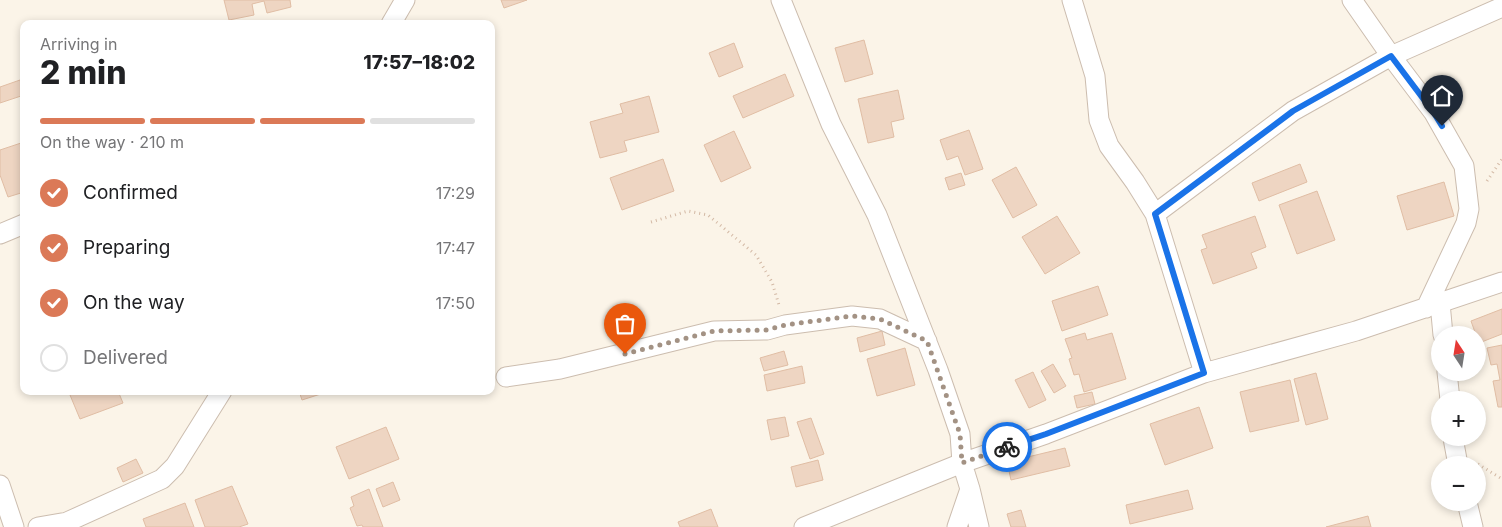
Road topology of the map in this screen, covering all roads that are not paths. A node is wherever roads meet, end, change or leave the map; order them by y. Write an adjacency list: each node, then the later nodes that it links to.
1 (405, 0): 6 (street)
2 (781, 0): 14 (street)
3 (1072, 0): 8 (street)
4 (1352, 0): 7 (street)
5 (1502, 7): 7 (street)
6 (393, 20)
7 (1391, 56): 8 (street); 12 (street)
8 (1155, 214): 15 (street)
9 (20, 226): 10 (street)
10 (0, 234)
11 (1502, 282): 12 (street)
12 (1433, 306): 13 (street); 15 (street)
13 (1440, 326)
14 (927, 341): 16 (street); 18 (street)
15 (1204, 373): 18 (street)
16 (506, 377)
17 (219, 395): 23 (street)
18 (962, 463): 20 (street); 24 (street)
19 (0, 485): 22 (street)
20 (970, 489): 25 (street); 26 (street)
21 (1469, 511): 27 (street)
22 (14, 527)
23 (38, 527)
24 (804, 527)
25 (957, 527)
26 (979, 527)
27 (1473, 527)

